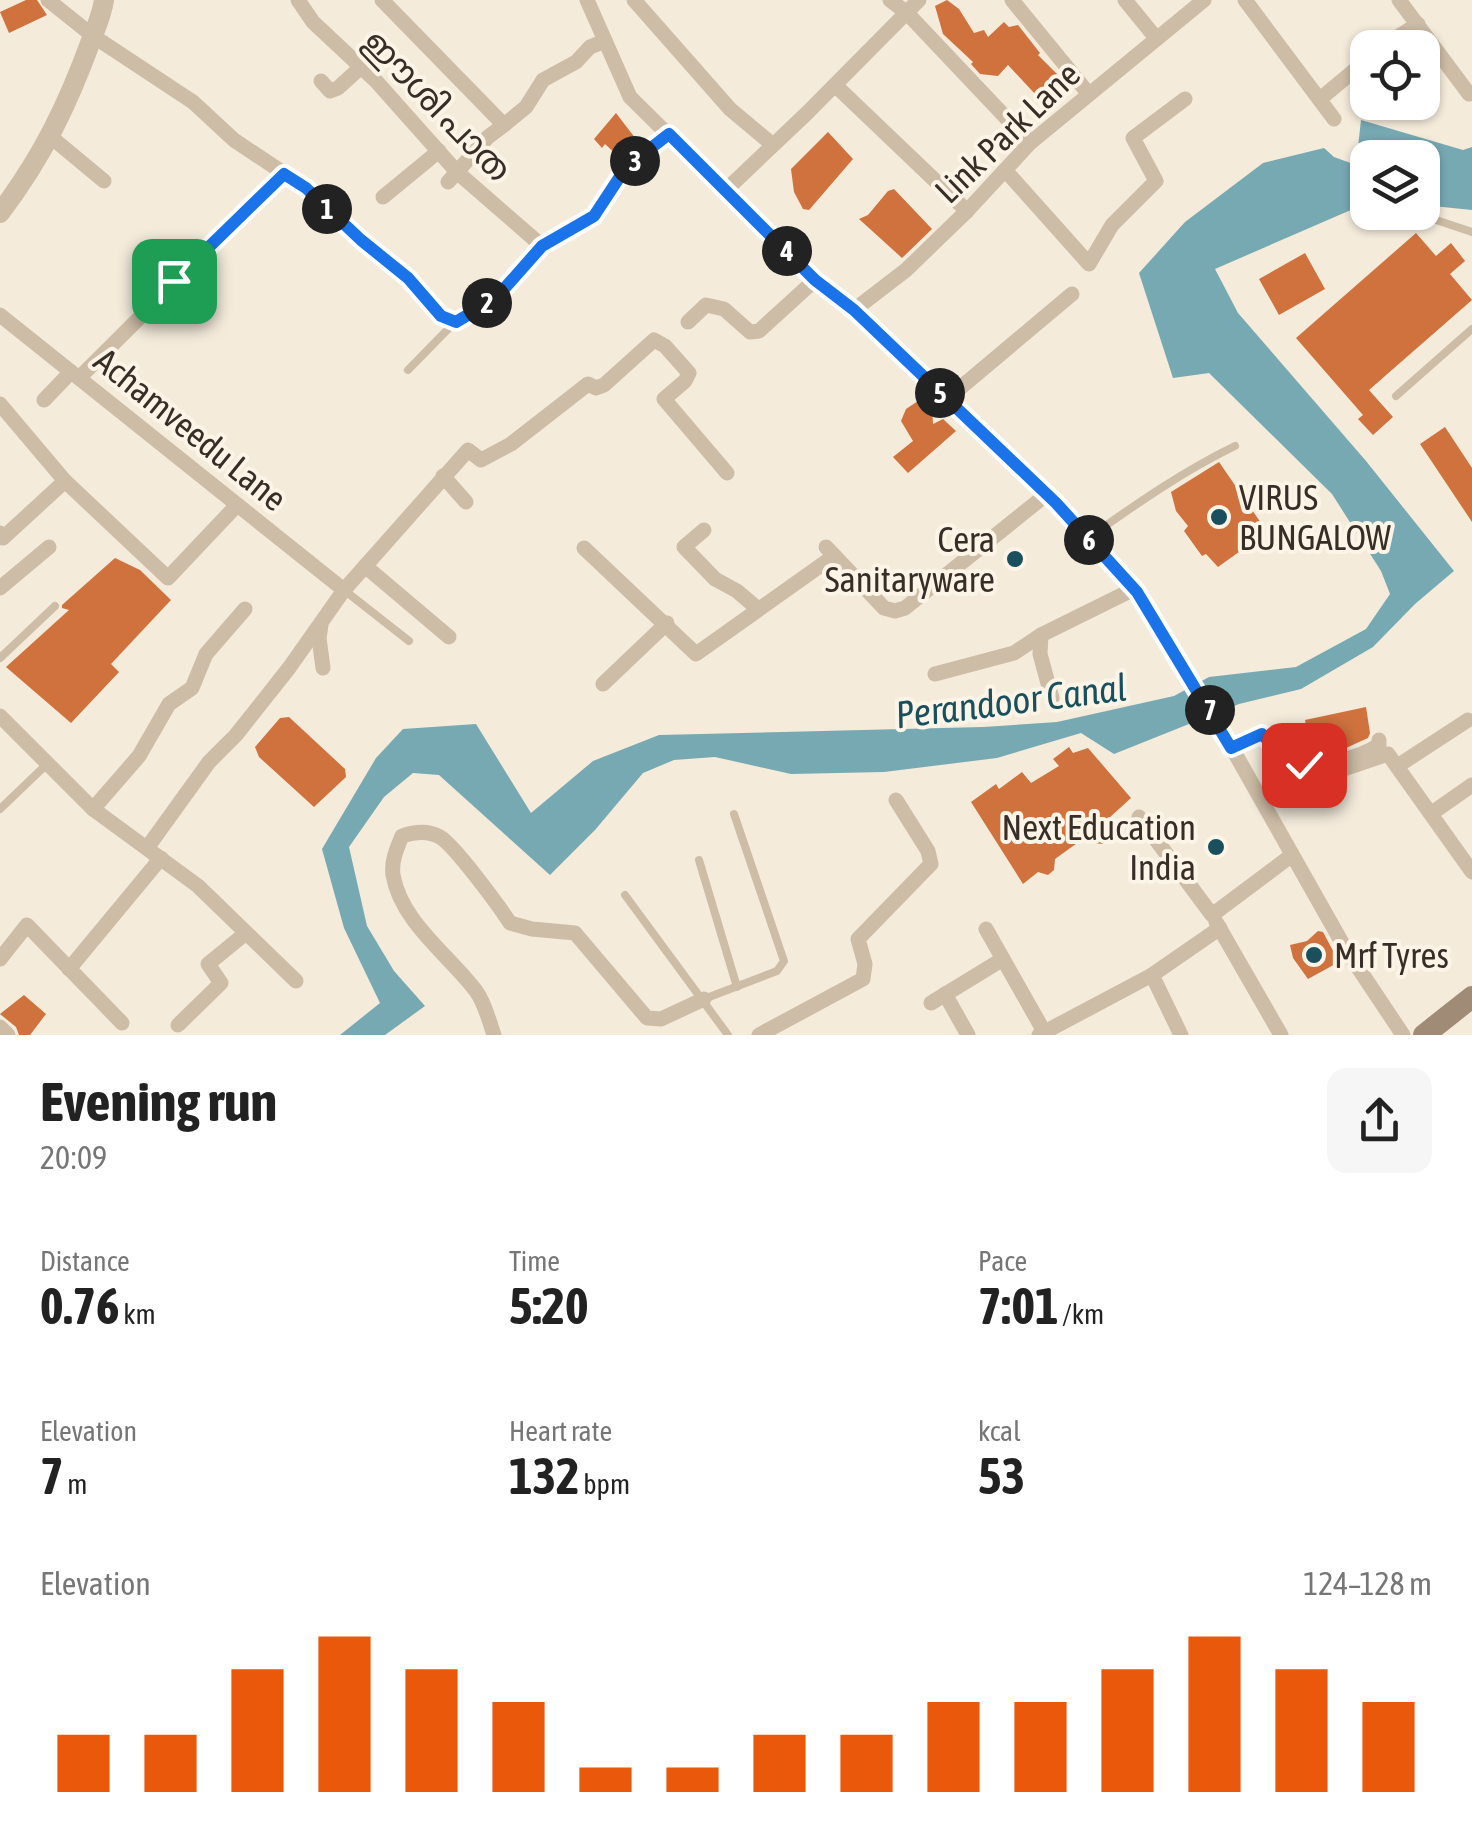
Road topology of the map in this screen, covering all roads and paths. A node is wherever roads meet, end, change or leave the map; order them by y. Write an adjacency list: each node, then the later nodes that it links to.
1 (48, 0): 17 (street)
2 (104, 0): 17 (street)
3 (298, 0): 20 (street, ഈശി പാത)
4 (382, 0): 29 (street)
5 (586, 0): 19 (street)
6 (634, 0): 33 (street)
7 (890, 0): 14 (street)
8 (919, 0): 14 (street)
9 (1012, 0): 24 (street)
10 (1125, 0): 18 (street)
11 (1204, 0): 18 (street, Link Park Lane)
12 (1244, 0): 27 (street)
13 (1400, 0): 15 (street)
14 (906, 13): 23 (street); 32 (street)
15 (1418, 24): 16 (street); 25 (street)
16 (1408, 30)
17 (93, 36): 31 (street); 36 (street)
18 (1156, 38): 24 (street, Link Park Lane)
19 (605, 42): 29 (street); 30 (street)
20 (361, 66): 22 (street); 34 (street, ഈശി പാത)
21 (1350, 74): 27 (street)
22 (320, 80)
23 (835, 85): 33 (street); 41 (street)
24 (1088, 93): 32 (street, Link Park Lane)
25 (1469, 94)
26 (1185, 99): 35 (street)
27 (1320, 99): 28 (street)
28 (1334, 119)
29 (504, 125): 37 (street)
30 (669, 134): 39 (street); 45 (street)
31 (51, 137): 38 (street); 42 (street)
32 (1030, 142): 35 (street, Link Park Lane)
33 (773, 146): 39 (street)
34 (439, 152): 37 (street, ഈശി പാത); 40 (street)
35 (1005, 170): 41 (street, Link Park Lane)
36 (284, 174): 50 (street); 54 (street)
37 (452, 177): 45 (street, ഈശി പാത)
38 (104, 181)
39 (726, 189): 46 (street)
40 (382, 197)
41 (967, 211): 48 (street, Link Park Lane)
42 (0, 213)
43 (1440, 221): 44 (lane)
44 (1472, 232)
45 (542, 246): 50 (street)
46 (815, 280): 48 (street); 51 (street)
47 (1072, 294): 56 (street)
48 (854, 310): 56 (street)
49 (0, 316): 54 (street, Achamveedu Lane)
50 (456, 322): 53 (lane)
51 (688, 322)
52 (1472, 328): 55 (lane)
53 (408, 370)
54 (75, 375): 57 (street); 65 (street, Achamveedu Lane)
55 (1396, 396)
56 (946, 398): 63 (street)
57 (44, 400)
58 (0, 404): 62 (street)
59 (1235, 446): 68 (lane)
60 (728, 473): 61 (street)
61 (443, 476): 64 (street); 71 (street)
62 (65, 481): 65 (street); 67 (street)
63 (1047, 494): 68 (street); 77 (street)
64 (466, 502)
65 (238, 505): 74 (street, Achamveedu Lane)
66 (704, 530): 77 (street)
67 (0, 533)
68 (1088, 538): 73 (street)
69 (48, 547): 72 (street)
70 (584, 548): 79 (street)
71 (365, 566): 74 (street); 81 (street)
72 (0, 588)
73 (1134, 589): 80 (street); 91 (street)
74 (344, 590): 78 (street); 82 (lane)
75 (55, 606): 83 (lane)
76 (244, 609): 97 (street)
77 (758, 609): 79 (street)
78 (322, 621): 84 (street); 102 (street)
79 (667, 623): 86 (street)
80 (1041, 635): 85 (street); 87 (street)
81 (449, 637)
82 (409, 641)
83 (0, 658)
84 (322, 668)
85 (935, 674)
86 (602, 684)
87 (1052, 698)
88 (0, 716): 92 (street)
89 (1468, 720): 93 (street)
90 (1379, 740): 91 (street)
91 (1231, 748): 103 (street)
92 (48, 763): 97 (street); 98 (lane)
93 (1398, 765): 94 (street); 100 (street)
94 (1329, 778)
95 (1472, 785): 100 (street)
96 (896, 800): 126 (street)
97 (93, 808): 102 (street)
98 (0, 809)
99 (734, 814): 116 (lane)
100 (1432, 814): 106 (street)
101 (1139, 817): 108 (street)
102 (147, 848): 104 (street)
103 (1292, 855): 108 (street); 130 (street)
104 (161, 858): 110 (street); 113 (street)
105 (699, 860): 116 (lane)
106 (1472, 872)
107 (625, 895): 118 (lane)
108 (1216, 922): 114 (street); 129 (street)
109 (986, 929): 112 (street)
110 (246, 932): 115 (street); 121 (street)
111 (0, 958): 113 (street)
112 (1003, 959): 122 (street); 127 (street)
113 (69, 969): 119 (street)
114 (1152, 975): 122 (street); 128 (street)
115 (296, 981)
116 (736, 986): 118 (lane)
117 (1472, 997): 131 (main road)
118 (704, 1000): 124 (street); 125 (lane)
119 (122, 1022)
120 (0, 1026): 123 (street)
121 (178, 1026)
122 (1043, 1034)
123 (8, 1035)
124 (494, 1035)
125 (728, 1035)
126 (759, 1035)
127 (968, 1035)
128 (1181, 1035)
129 (1281, 1035)
130 (1403, 1035)
131 (1424, 1035)

